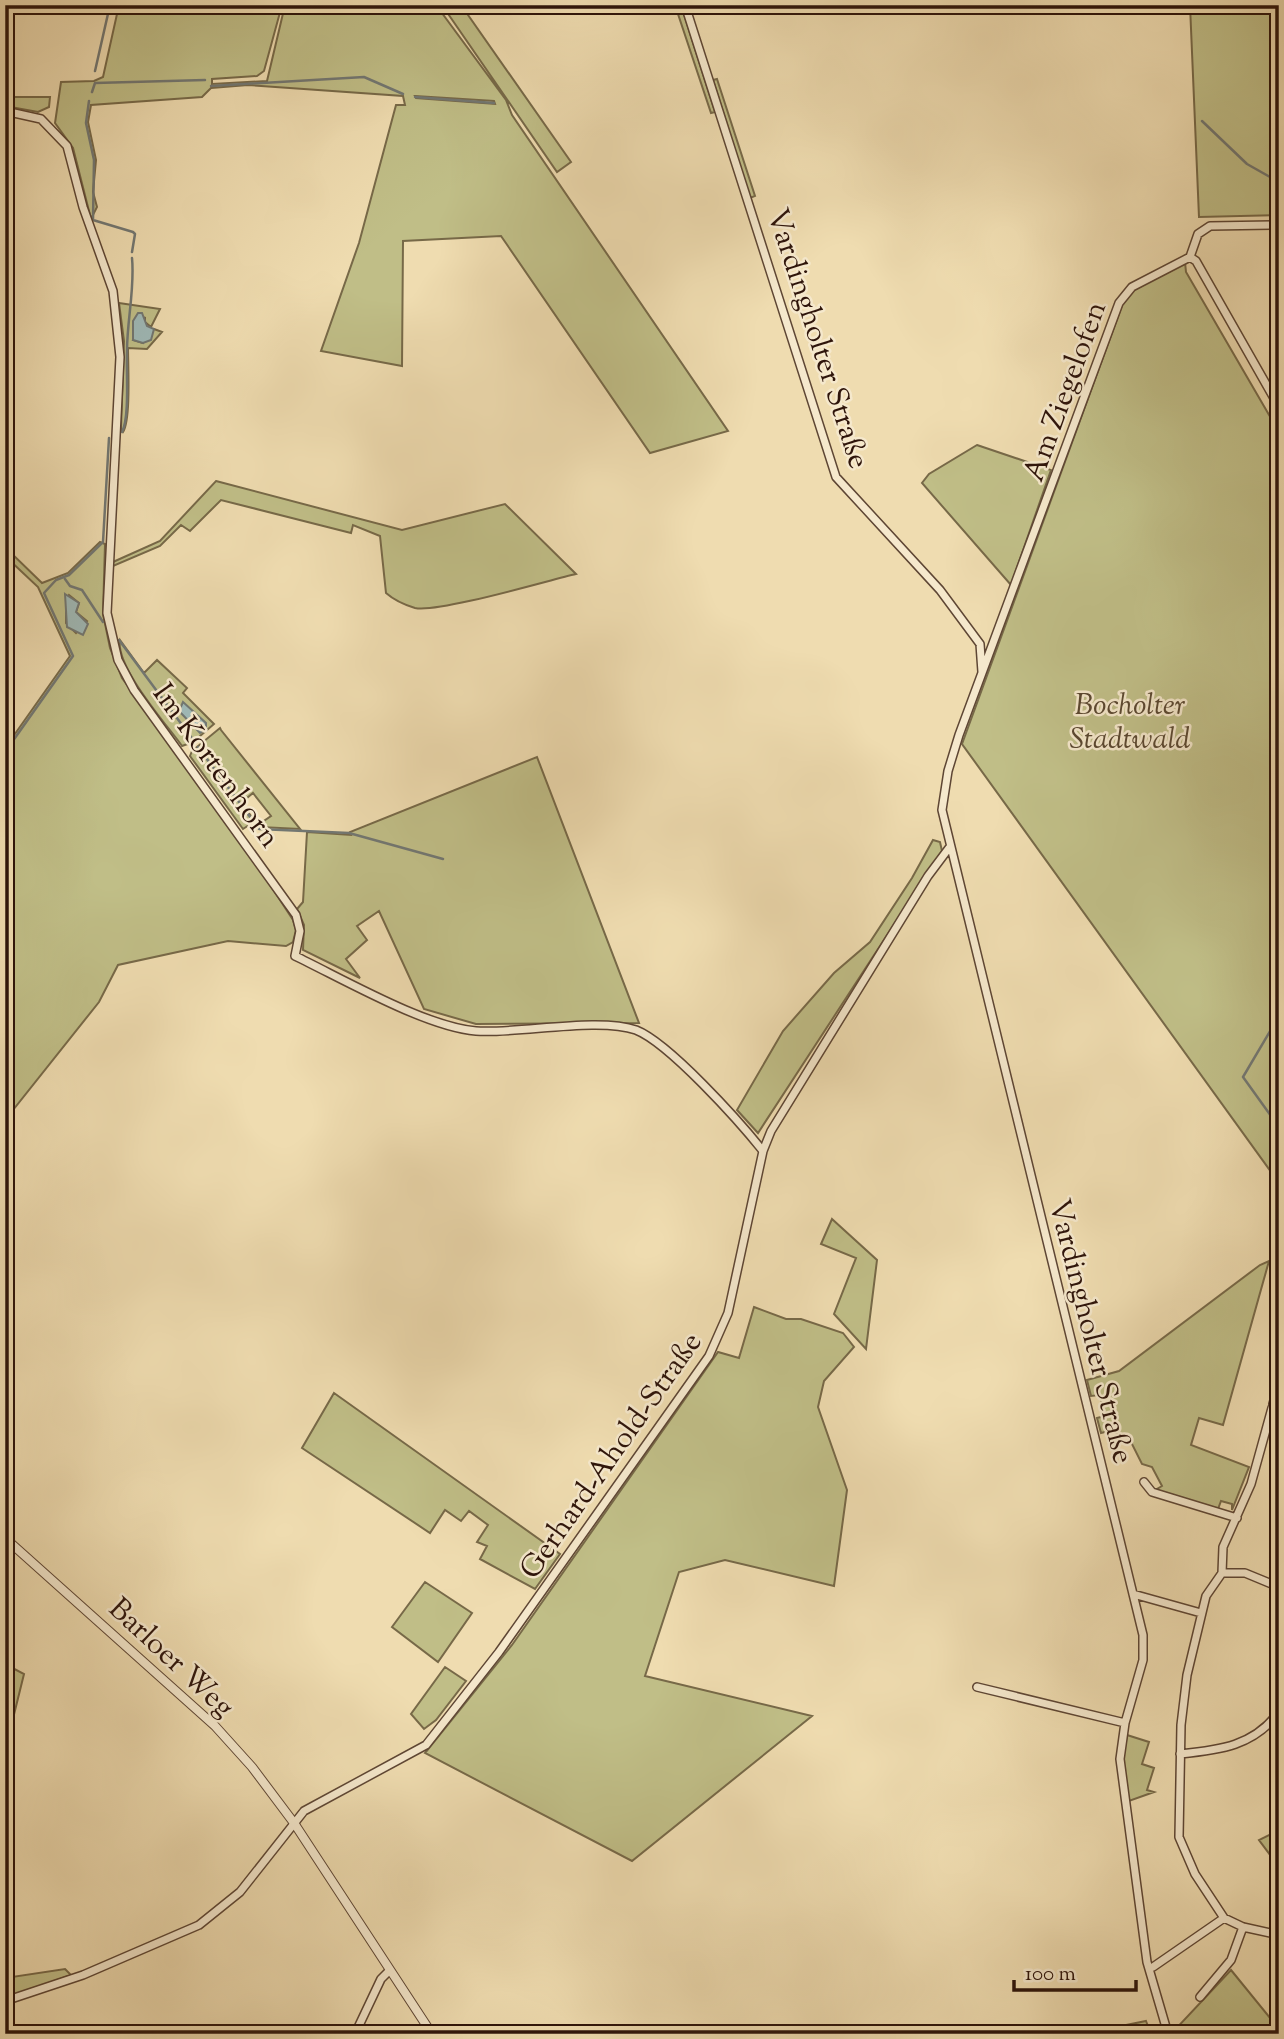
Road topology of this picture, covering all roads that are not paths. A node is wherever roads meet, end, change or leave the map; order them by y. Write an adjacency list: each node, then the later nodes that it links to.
1 (685, 5): 6 (street, Vardingholter Straße)
2 (5, 111): 10 (street, Im Kortenhorn)
3 (1279, 225): 4 (street)
4 (1190, 257): 5 (street); 7 (street, Am Ziegelofen)
5 (1279, 407)
6 (980, 644): 7 (street); 8 (street, Vardingholter Straße)
7 (994, 645): 8 (street, Am Ziegelofen)
8 (983, 677): 9 (street, Vardingholter Straße)
9 (949, 848): 10 (street, Gerhard-Ahold-Straße); 19 (street, Vardingholter Straße)
10 (763, 1151): 25 (street, Gerhard-Ahold-Straße)
11 (1279, 1384): 13 (street)
12 (1279, 1399): 13 (street)
13 (1272, 1408): 15 (street)
14 (1144, 1482): 15 (street)
15 (1237, 1518): 17 (street)
16 (5, 1538): 25 (street, Barloer Weg)
17 (1222, 1573): 18 (street); 20 (street)
18 (1279, 1587)
19 (1133, 1594): 20 (street); 23 (street, Vardingholter Straße)
20 (1201, 1613): 24 (street)
21 (977, 1687): 23 (street)
22 (1279, 1712): 24 (street)
23 (1125, 1723): 35 (street, Vardingholter Straße)
24 (1180, 1754): 26 (street)
25 (294, 1823): 30 (street, Barloer Weg); 32 (street)
26 (1224, 1918): 27 (street); 29 (street)
27 (1243, 1927): 28 (street); 31 (street)
28 (1279, 1935)
29 (1153, 1967)
30 (390, 1971): 33 (street); 34 (street, Barloer Weg)
31 (1200, 1997)
32 (5, 2001)
33 (355, 2034)
34 (432, 2034)
35 (1168, 2034)

